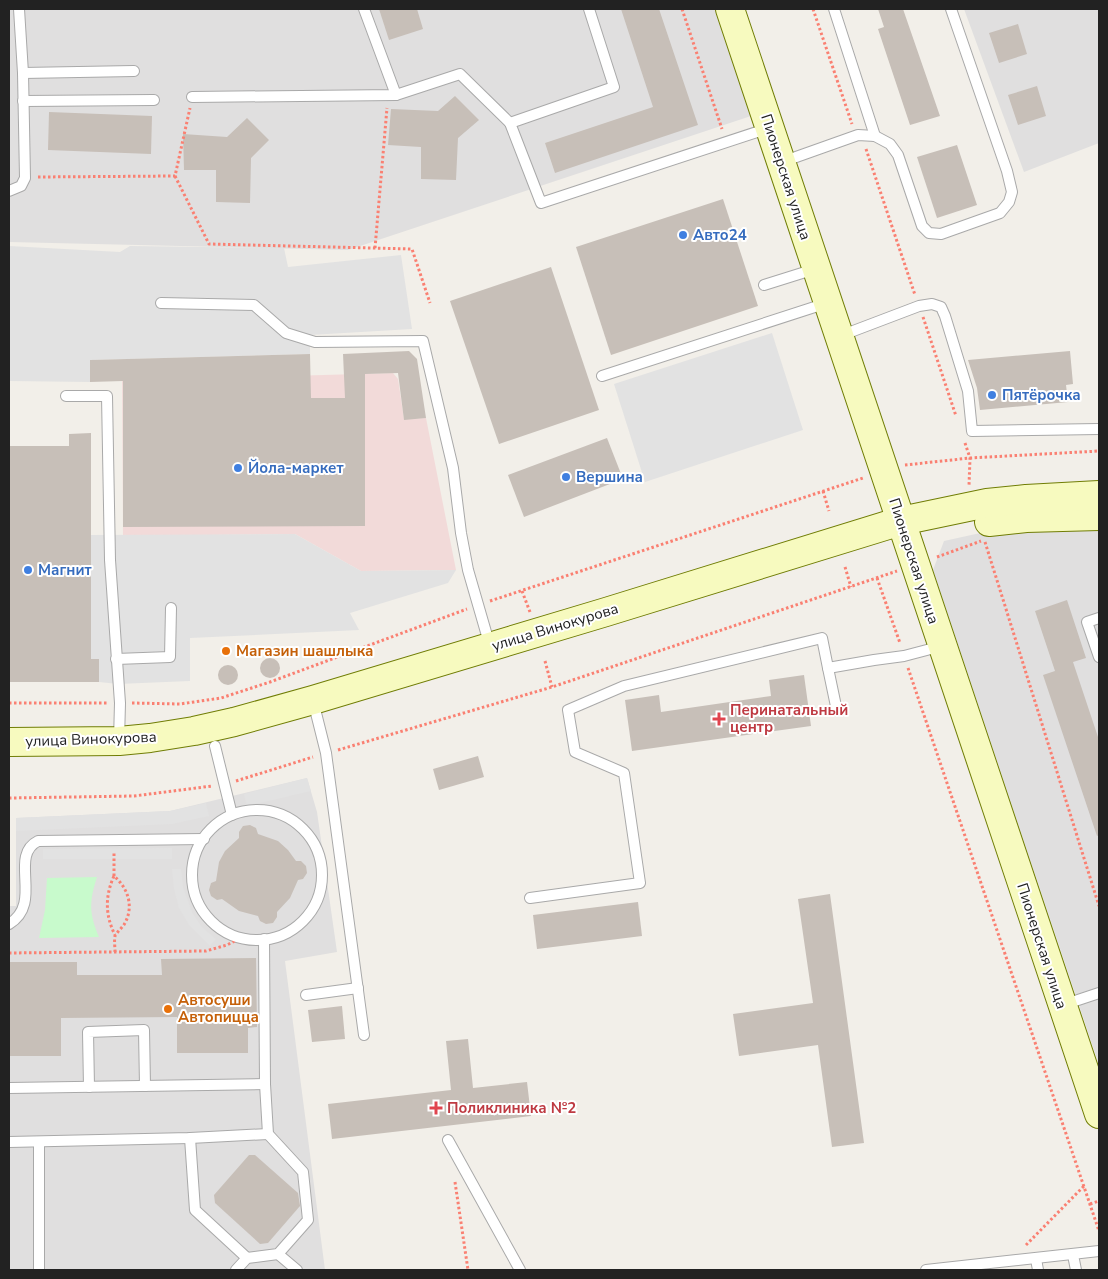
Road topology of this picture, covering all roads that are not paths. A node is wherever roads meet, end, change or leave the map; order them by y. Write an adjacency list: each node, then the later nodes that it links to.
1 (18, 9): 8 (lane)
2 (364, 9): 9 (lane)
3 (589, 9): 13 (lane)
4 (730, 9): 14 (main road, Пионерская улица)
5 (834, 9): 15 (lane)
6 (951, 9): 15 (lane)
7 (134, 71): 8 (lane)
8 (23, 73): 12 (lane)
9 (392, 95): 10 (lane); 13 (lane)
10 (192, 97)
11 (154, 100): 12 (lane)
12 (23, 101): 17 (lane)
13 (510, 123): 14 (lane)
14 (770, 128): 16 (main road, Пионерская улица)
15 (875, 136): 16 (lane)
16 (781, 162): 18 (main road, Пионерская улица)
17 (9, 191)
18 (817, 269): 19 (lane); 21 (main road, Пионерская улица)
19 (764, 285)
20 (161, 302): 32 (lane)
21 (828, 302): 22 (main road, Пионерская улица); 23 (lane)
22 (839, 336): 25 (lane); 28 (main road, Пионерская улица)
23 (602, 376)
24 (66, 396): 34 (lane)
25 (1099, 429)
26 (1099, 495): 28 (main road, улица Винокурова)
27 (1099, 516): 28 (main road, улица Винокурова)
28 (904, 529): 31 (main road, Пионерская улица); 32 (main road, улица Винокурова)
29 (171, 608): 34 (lane)
30 (1099, 618): 33 (lane)
31 (942, 646): 35 (lane); 50 (main road, Пионерская улица)
32 (493, 654): 36 (main road, улица Винокурова)
33 (1099, 657)
34 (116, 659): 38 (lane)
35 (828, 668): 37 (lane); 44 (lane)
36 (315, 709): 38 (main road, улица Винокурова); 40 (main road, улица Винокурова); 47 (lane)
37 (837, 711)
38 (120, 741): 39 (main road, улица Винокурова)
39 (9, 742)
40 (215, 746): 41 (main road, улица Винокурова); 42 (lane)
41 (9, 760)
42 (232, 816): 43 (lane); 46 (lane)
43 (204, 839): 45 (lane); 46 (lane)
44 (530, 898)
45 (9, 924)
46 (264, 939): 52 (lane)
47 (358, 988): 49 (lane); 51 (lane)
48 (1099, 993): 50 (lane)
49 (306, 995)
50 (1062, 1005): 56 (main road, Пионерская улица)
51 (364, 1035)
52 (265, 1084): 53 (lane); 57 (lane)
53 (145, 1086): 54 (lane); 54 (lane)
54 (89, 1087): 55 (lane)
55 (9, 1088)
56 (1099, 1114)
57 (268, 1134): 58 (lane); 63 (lane)
58 (190, 1138): 61 (lane); 65 (lane)
59 (448, 1140): 70 (lane)
60 (9, 1142): 61 (lane)
61 (39, 1142): 67 (lane)
62 (1099, 1251): 64 (lane)
63 (278, 1254): 65 (lane); 69 (lane)
64 (1073, 1254): 66 (lane); 73 (lane)
65 (247, 1258): 68 (lane)
66 (1036, 1259): 71 (lane); 72 (lane)
67 (40, 1270)
68 (236, 1270)
69 (297, 1270)
70 (520, 1270)
71 (926, 1270)
72 (1038, 1270)
73 (1076, 1270)

